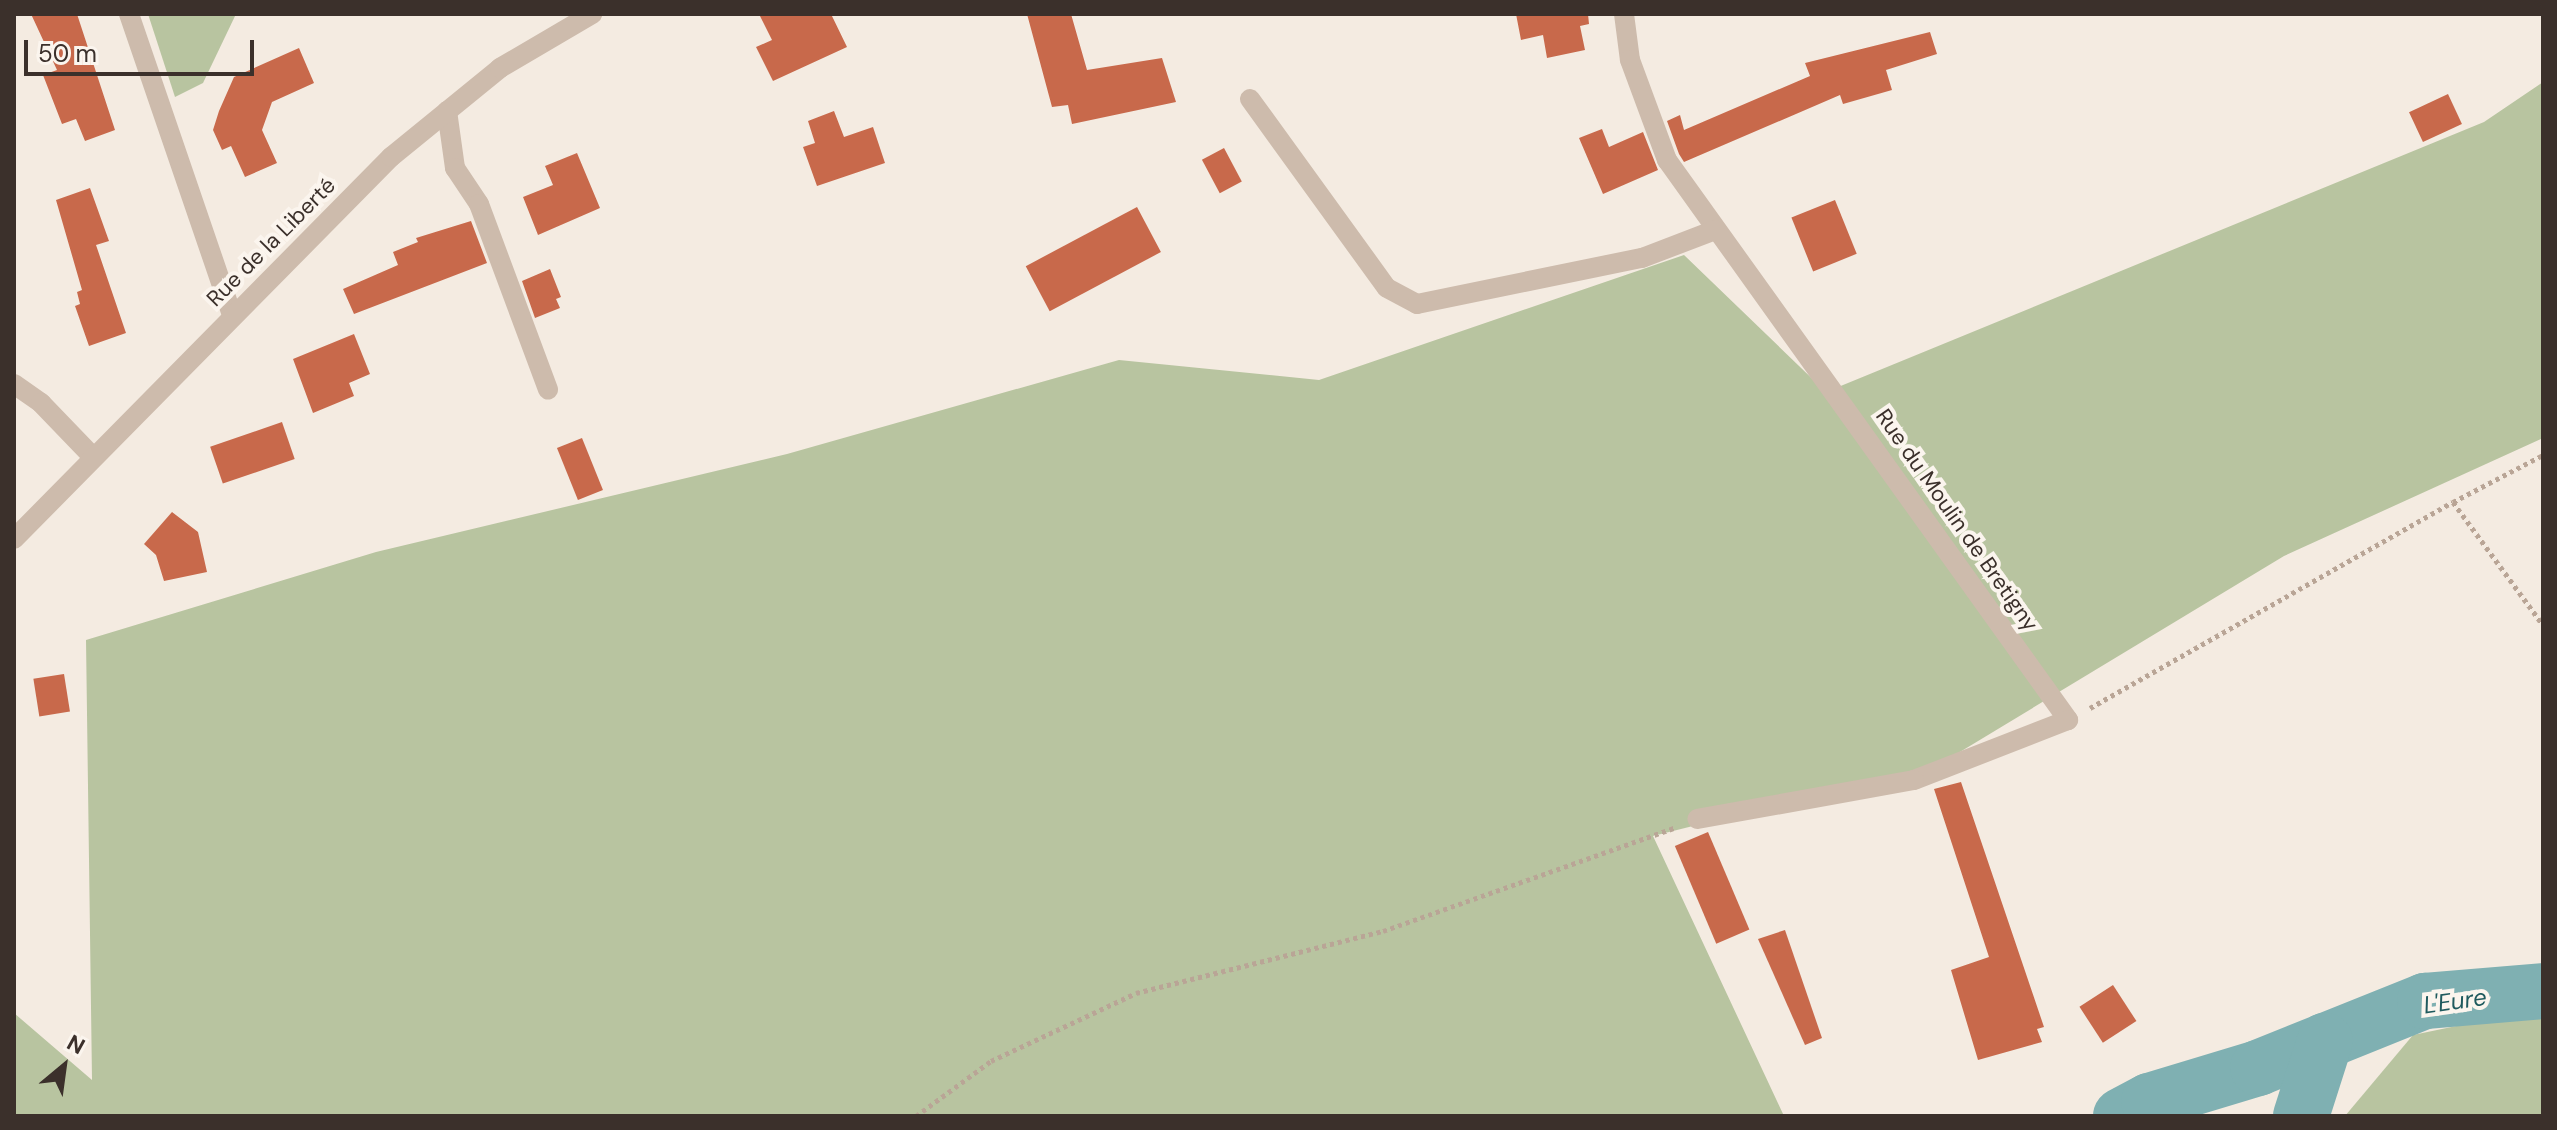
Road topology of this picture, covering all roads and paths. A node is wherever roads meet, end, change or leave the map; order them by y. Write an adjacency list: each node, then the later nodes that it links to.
1 (129, 14): 7 (street)
2 (592, 14): 5 (street, Rue de la Liberté)
3 (1624, 14): 6 (street, Rue du Moulin de Bretigny)
4 (1250, 99): 6 (street)
5 (447, 111): 7 (street, Rue de la Liberté); 9 (street)
6 (1715, 230): 15 (street, Rue du Moulin de Bretigny)
7 (232, 314): 11 (street, Rue de la Liberté)
8 (14, 384): 11 (street)
9 (548, 390)
10 (2543, 455): 12 (path)
11 (93, 457): 13 (street, Rue de la Liberté)
12 (2453, 502): 14 (path); 15 (path)
13 (14, 539)
14 (2543, 625)
15 (2068, 720): 16 (street)
16 (1697, 819): 17 (path)
17 (916, 1116)

